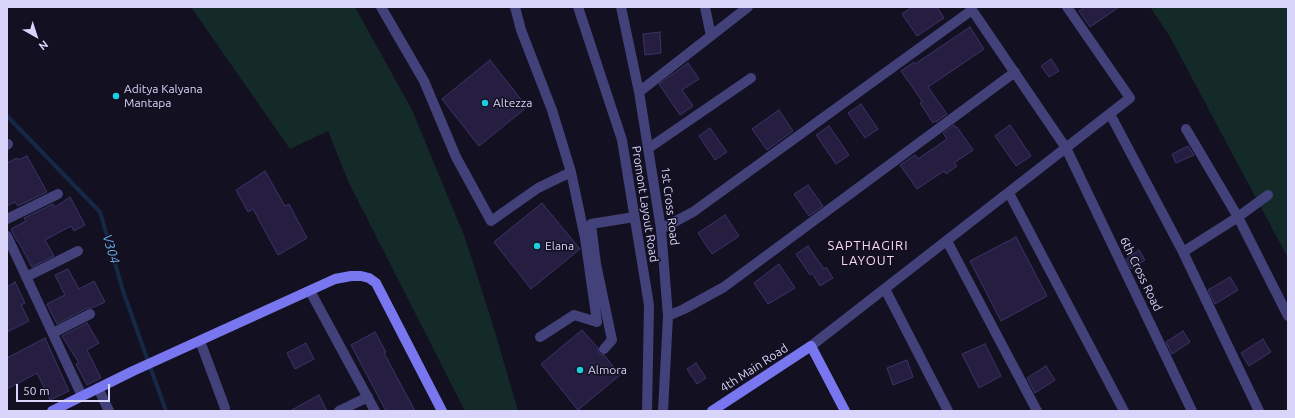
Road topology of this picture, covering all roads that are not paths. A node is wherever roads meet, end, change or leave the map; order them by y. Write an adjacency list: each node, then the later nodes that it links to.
1 (382, 7): 17 (street)
2 (515, 7): 17 (street)
3 (578, 7): 21 (street, Promont Layout Road)
4 (622, 7): 12 (street, 1st Cross Road)
5 (705, 7): 9 (street)
6 (748, 7): 9 (street)
7 (1068, 7): 13 (street)
8 (971, 9): 10 (street, 6th Cross Road); 24 (street)
9 (711, 36): 12 (street)
10 (1015, 72): 16 (street, 6th Cross Road); 33 (street)
11 (751, 78): 15 (street)
12 (639, 92): 15 (street, 1st Cross Road)
13 (1110, 114): 16 (street); 28 (street)
14 (1186, 129): 22 (street)
15 (649, 148): 24 (street, 1st Cross Road)
16 (1066, 148): 18 (street); 56 (street, 6th Cross Road)
17 (571, 172): 36 (street)
18 (1008, 193): 26 (street); 55 (street)
19 (58, 194): 23 (street)
20 (1268, 195): 22 (street)
21 (634, 217): 39 (street); 49 (street, Promont Layout Road)
22 (1238, 217): 28 (street); 34 (street)
23 (7, 219)
24 (661, 229): 33 (street, 1st Cross Road)
25 (7, 236): 29 (street)
26 (947, 240): 30 (street); 54 (street)
27 (78, 251): 29 (street)
28 (1183, 252): 57 (street)
29 (26, 277): 35 (street)
30 (885, 289): 38 (street); 53 (street)
31 (310, 291): 37 (street); 42 (street); 48 (street)
32 (90, 314): 35 (street)
33 (668, 316): 50 (street, 1st Cross Road)
34 (1288, 316)
35 (52, 332): 41 (street)
36 (540, 337)
37 (200, 341): 40 (street); 43 (street)
38 (811, 346): 51 (street, 4th Main Road); 52 (street)
39 (604, 349)
40 (98, 388): 41 (street); 45 (street)
41 (82, 396): 44 (street)
42 (368, 397): 46 (street); 47 (street)
43 (225, 408)
44 (52, 411)
45 (109, 411)
46 (339, 411)
47 (375, 411)
48 (442, 411)
49 (646, 411)
50 (664, 411)
51 (712, 411)
52 (845, 411)
53 (948, 411)
54 (1037, 411)
55 (1124, 411)
56 (1192, 411)
57 (1259, 411)

